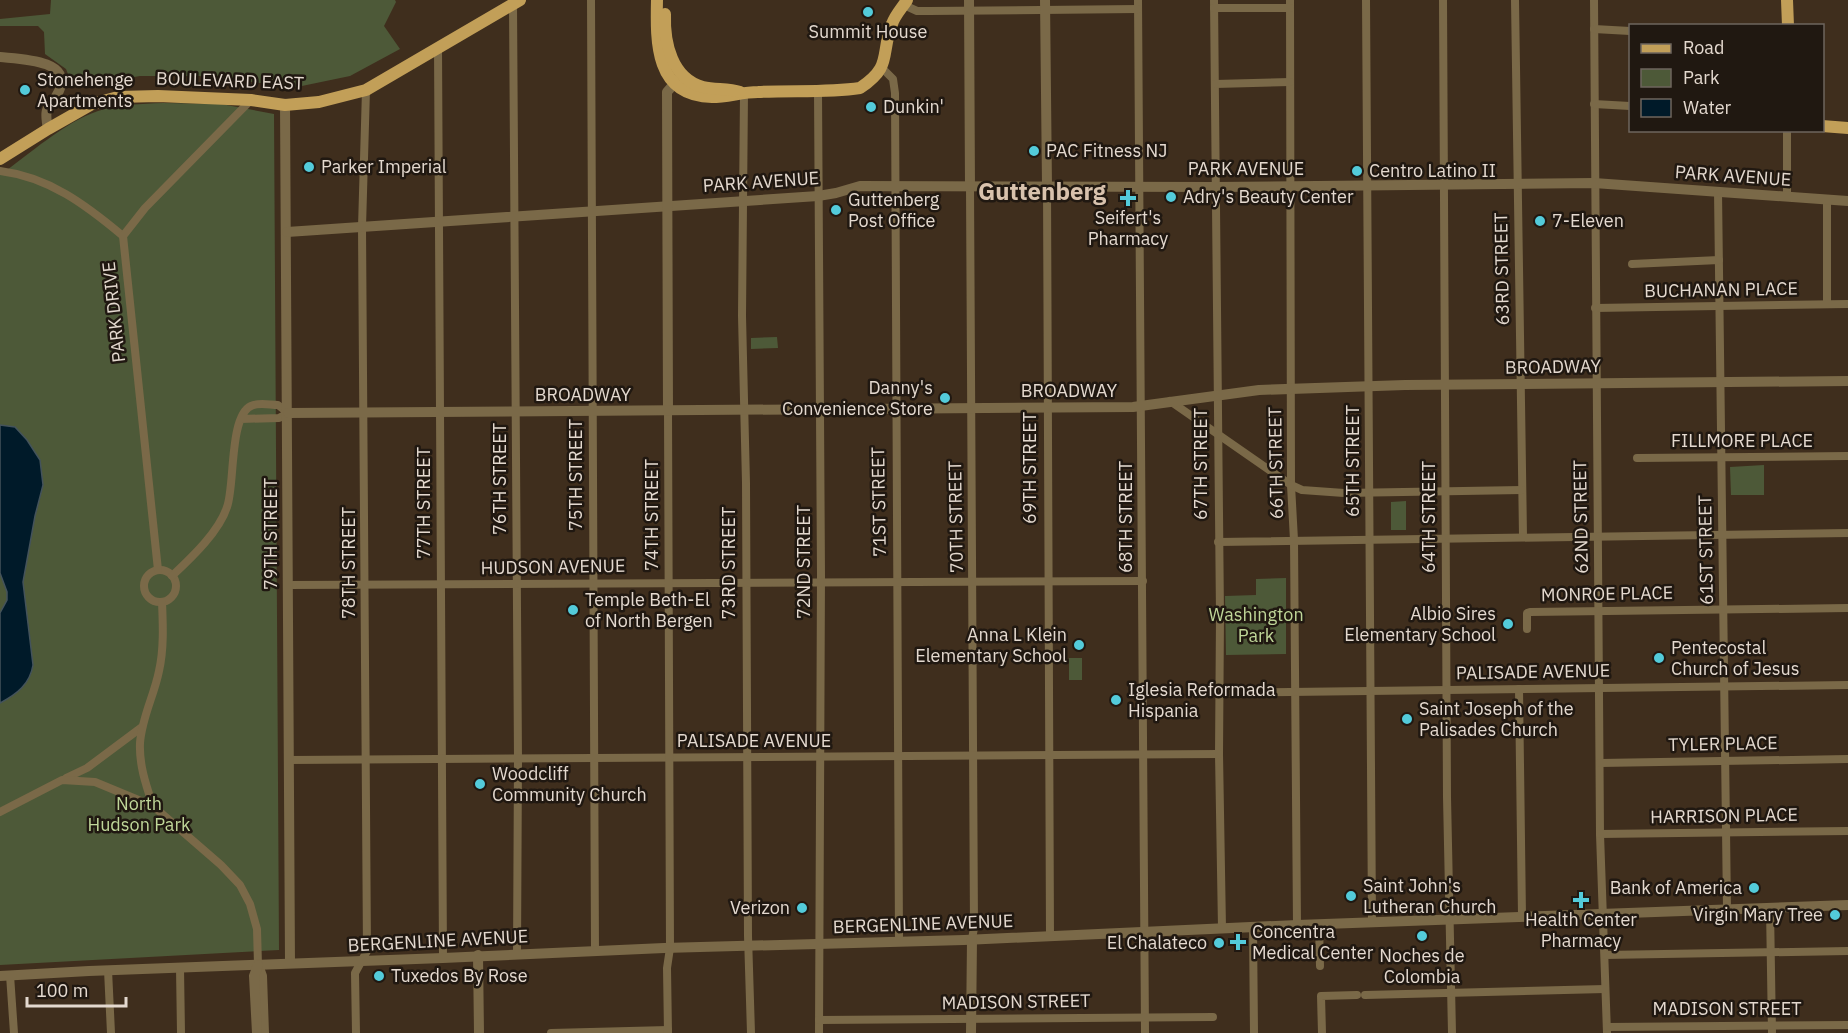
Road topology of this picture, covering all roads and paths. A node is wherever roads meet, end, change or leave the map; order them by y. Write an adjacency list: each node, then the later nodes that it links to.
1 (591, 0): 55 (street, 75TH STREET)
2 (657, 0): 22 (main road)
3 (665, 0): 22 (main road)
4 (1366, 0): 41 (street, 65TH STREET)
5 (1443, 0): 39 (street, 64TH STREET)
6 (1515, 0): 40 (street, 63RD STREET)
7 (1594, 0): 17 (street, 62ND STREET)
8 (1787, 0): 16 (main road)
9 (517, 2): 19 (main road, BOULEVARD EAST); 56 (street, 76TH STREET)
10 (904, 2): 14 (street); 21 (main road)
11 (1138, 4): 15 (street); 43 (street, 68TH STREET)
12 (1214, 4): 13 (street); 24 (street, 67TH STREET)
13 (1290, 4): 23 (street, 66TH STREET)
14 (969, 5): 15 (street); 46 (street, 70TH STREET)
15 (1045, 5): 42 (street, 69TH STREET)
16 (1788, 24)
17 (1594, 29): 18 (street); 29 (street, 62ND STREET)
18 (1629, 31)
19 (435, 52): 25 (main road, BOULEVARD EAST); 57 (street, 77TH STREET)
20 (0, 57): 34 (street)
21 (882, 68): 26 (main road); 45 (street, 71ST STREET)
22 (679, 79): 27 (main road); 54 (street, 74TH STREET)
23 (1290, 82): 24 (street); 44 (street, 66TH STREET)
24 (1215, 84): 47 (street, 67TH STREET)
25 (366, 90): 30 (main road, BOULEVARD EAST); 58 (street, 78TH STREET)
26 (818, 91): 27 (main road); 49 (street, 72ND STREET)
27 (744, 93): 52 (street, 73RD STREET)
28 (251, 100): 30 (main road, BOULEVARD EAST); 34 (main road, BOULEVARD EAST); 60 (street, PARK DRIVE)
29 (1594, 104): 31 (street); 38 (street, 62ND STREET)
30 (285, 105): 59 (street, 79TH STREET)
31 (1629, 106)
32 (1824, 126): 33 (main road)
33 (1848, 128)
34 (48, 129): 36 (main road, BOULEVARD EAST)
35 (1787, 132): 50 (street)
36 (0, 159)
37 (0, 171): 60 (street)
38 (1594, 183): 40 (street, PARK AVENUE); 48 (street, PARK AVENUE); 66 (street, 62ND STREET)
39 (1443, 184): 40 (street, PARK AVENUE); 41 (street, PARK AVENUE); 71 (street, 64TH STREET)
40 (1517, 184): 70 (street, 63RD STREET)
41 (1368, 185): 44 (street, PARK AVENUE); 72 (street, 65TH STREET)
42 (1047, 186): 43 (street, PARK AVENUE); 46 (street, PARK AVENUE); 78 (street, 69TH STREET)
43 (1139, 186): 47 (street, PARK AVENUE); 76 (street, 68TH STREET)
44 (1290, 186): 47 (street, PARK AVENUE); 73 (street, 66TH STREET)
45 (896, 187): 46 (street, PARK AVENUE); 49 (street, PARK AVENUE); 79 (street, 71ST STREET)
46 (970, 187): 77 (street, 70TH STREET)
47 (1215, 187): 74 (street, 67TH STREET)
48 (1718, 191): 50 (street, PARK AVENUE); 61 (street, 61ST STREET)
49 (818, 196): 52 (street, PARK AVENUE); 81 (street, 72ND STREET)
50 (1787, 197): 51 (street, PARK AVENUE)
51 (1827, 199): 53 (street, PARK AVENUE); 63 (street)
52 (744, 200): 54 (street, PARK AVENUE); 80 (street, 73RD STREET)
53 (1848, 201)
54 (667, 206): 55 (street, PARK AVENUE); 83 (street, 74TH STREET)
55 (591, 212): 56 (street, PARK AVENUE); 82 (street, 75TH STREET)
56 (515, 216): 57 (street, PARK AVENUE); 85 (street, 76TH STREET)
57 (440, 222): 58 (street, PARK AVENUE); 84 (street, 77TH STREET)
58 (362, 227): 59 (street, PARK AVENUE); 87 (street, 78TH STREET)
59 (287, 232): 86 (street, 79TH STREET)
60 (123, 236): 105 (street, PARK DRIVE)
61 (1719, 260): 62 (street); 65 (street, 61ST STREET)
62 (1632, 264)
63 (1827, 304): 64 (street, BUCHANAN PLACE); 65 (street, BUCHANAN PLACE)
64 (1848, 304)
65 (1720, 306): 66 (street, BUCHANAN PLACE); 68 (street, 61ST STREET)
66 (1595, 308): 69 (street, 62ND STREET)
67 (1848, 381): 68 (street, BROADWAY)
68 (1721, 382): 69 (street, BROADWAY); 91 (street, 61ST STREET)
69 (1596, 383): 70 (street, BROADWAY); 100 (street, 62ND STREET)
70 (1521, 384): 71 (street, BROADWAY); 94 (street, 63RD STREET)
71 (1444, 385): 72 (street, BROADWAY); 95 (street, 64TH STREET)
72 (1369, 387): 73 (street, BROADWAY); 96 (street, 65TH STREET)
73 (1292, 389): 74 (street, BROADWAY); 93 (street, 66TH STREET)
74 (1217, 395): 75 (street, BROADWAY); 89 (street, 67TH STREET)
75 (1170, 401): 76 (street, BROADWAY); 89 (street)
76 (1141, 407): 78 (street, BROADWAY); 111 (street, 68TH STREET)
77 (971, 408): 78 (street, BROADWAY); 79 (street, BROADWAY); 110 (street, 70TH STREET)
78 (1047, 408): 107 (street, 69TH STREET)
79 (895, 409): 81 (street, BROADWAY); 109 (street, 71ST STREET)
80 (743, 410): 81 (street, BROADWAY); 83 (street, BROADWAY); 114 (street, 73RD STREET)
81 (820, 410): 108 (street, 72ND STREET)
82 (592, 411): 83 (street, BROADWAY); 85 (street, BROADWAY); 112 (street, 75TH STREET)
83 (668, 411): 113 (street, 74TH STREET)
84 (440, 412): 85 (street, BROADWAY); 87 (street, BROADWAY); 115 (street, 77TH STREET)
85 (516, 412): 116 (street, 76TH STREET)
86 (288, 413): 87 (street, BROADWAY); 88 (street); 88 (street); 117 (street, 79TH STREET)
87 (364, 413): 118 (street, 78TH STREET)
88 (241, 419): 106 (street)
89 (1218, 432): 93 (street); 104 (street, 67TH STREET)
90 (1848, 456): 91 (street, FILLMORE PLACE)
91 (1722, 457): 92 (street, FILLMORE PLACE); 98 (street, 61ST STREET)
92 (1637, 458)
93 (1291, 485): 96 (street); 102 (street, 66TH STREET)
94 (1522, 490): 95 (street); 99 (street, 63RD STREET)
95 (1444, 491): 96 (street); 101 (street, 64TH STREET)
96 (1369, 492): 103 (street, 65TH STREET)
97 (1848, 533): 98 (street)
98 (1723, 534): 100 (street); 121 (street, 61ST STREET)
99 (1523, 536): 100 (street); 101 (street)
100 (1598, 536): 122 (street, 62ND STREET)
101 (1445, 538): 103 (street); 128 (street, 64TH STREET)
102 (1294, 540): 103 (street); 104 (street); 130 (street, 66TH STREET)
103 (1369, 540): 129 (street, 65TH STREET)
104 (1218, 542): 131 (street, 67TH STREET)
105 (158, 570): 106 (street); 119 (street)
106 (172, 576): 119 (street)
107 (1048, 581): 110 (street, HUDSON AVENUE); 111 (street, HUDSON AVENUE); 136 (street, 69TH STREET)
108 (821, 582): 109 (street, HUDSON AVENUE); 114 (street, HUDSON AVENUE); 140 (street, 72ND STREET)
109 (897, 582): 110 (street, HUDSON AVENUE); 137 (street, 71ST STREET)
110 (973, 582): 138 (street, 70TH STREET)
111 (1143, 582): 134 (street, 68TH STREET)
112 (593, 583): 113 (street, HUDSON AVENUE); 116 (street, HUDSON AVENUE); 144 (street, 75TH STREET)
113 (669, 583): 114 (street, HUDSON AVENUE); 139 (street, 74TH STREET)
114 (745, 583): 135 (street, 73RD STREET)
115 (441, 584): 116 (street, HUDSON AVENUE); 118 (street, HUDSON AVENUE); 142 (street, 77TH STREET)
116 (517, 584): 143 (street, 76TH STREET)
117 (288, 585): 118 (street, HUDSON AVENUE); 146 (street, 79TH STREET)
118 (365, 586): 141 (street, 78TH STREET)
119 (162, 602): 132 (street)
120 (1848, 608): 121 (street, MONROE PLACE)
121 (1724, 609): 122 (street, MONROE PLACE); 125 (street, 61ST STREET)
122 (1599, 611): 123 (street, MONROE PLACE); 126 (street, 62ND STREET)
123 (1527, 629)
124 (1848, 685): 125 (street, PALISADE AVENUE)
125 (1724, 686): 126 (street, PALISADE AVENUE); 147 (street, 61ST STREET)
126 (1600, 688): 127 (street, PALISADE AVENUE); 148 (street, 62ND STREET)
127 (1519, 689): 128 (street, PALISADE AVENUE); 159 (street)
128 (1446, 690): 129 (street, PALISADE AVENUE); 160 (street, 64TH STREET)
129 (1370, 691): 130 (street, PALISADE AVENUE); 161 (street, 65TH STREET)
130 (1296, 692): 131 (street, PALISADE AVENUE); 163 (street, 66TH STREET)
131 (1219, 693): 133 (street, 67TH STREET)
132 (142, 727): 149 (street); 150 (street)
133 (1219, 754): 134 (street, PALISADE AVENUE); 165 (street, 67TH STREET)
134 (1144, 755): 136 (street, PALISADE AVENUE); 166 (street, 68TH STREET)
135 (747, 756): 139 (street, PALISADE AVENUE); 140 (street, PALISADE AVENUE); 171 (street, 73RD STREET)
136 (1049, 756): 138 (street, PALISADE AVENUE); 167 (street, 69TH STREET)
137 (898, 757): 138 (street, PALISADE AVENUE); 140 (street, PALISADE AVENUE); 169 (street, 71ST STREET)
138 (973, 757): 168 (street, 70TH STREET)
139 (669, 758): 144 (street, PALISADE AVENUE); 172 (street, 74TH STREET)
140 (820, 758): 170 (street, 72ND STREET)
141 (367, 759): 142 (street, PALISADE AVENUE); 146 (street, PALISADE AVENUE); 180 (street, 78TH STREET)
142 (442, 759): 143 (street, PALISADE AVENUE); 179 (street, 77TH STREET)
143 (518, 759): 144 (street, PALISADE AVENUE); 176 (street, 76TH STREET)
144 (594, 759): 173 (street, 75TH STREET)
145 (1848, 759): 147 (street, TYLER PLACE)
146 (289, 760): 181 (street, 79TH STREET)
147 (1725, 760): 148 (street, TYLER PLACE); 153 (street, 61ST STREET)
148 (1599, 763): 154 (street, 62ND STREET)
149 (62, 780): 150 (street); 151 (street)
150 (153, 806): 182 (street)
151 (0, 812)
152 (1848, 831): 153 (street, HARRISON PLACE)
153 (1726, 832): 154 (street, HARRISON PLACE); 157 (street, 61ST STREET)
154 (1600, 834): 158 (street, 62ND STREET)
155 (1848, 904): 156 (street, BERGENLINE AVENUE)
156 (1770, 908): 157 (street, BERGENLINE AVENUE); 175 (street)
157 (1727, 909): 158 (street, BERGENLINE AVENUE)
158 (1602, 914): 159 (street, BERGENLINE AVENUE); 178 (street, 62ND STREET)
159 (1522, 916): 160 (street, BERGENLINE AVENUE)
160 (1449, 920): 161 (street, BERGENLINE AVENUE); 188 (street, 64TH STREET)
161 (1372, 922): 162 (street, BERGENLINE AVENUE)
162 (1319, 924): 163 (street, BERGENLINE AVENUE); 183 (street)
163 (1297, 925): 164 (street, BERGENLINE AVENUE)
164 (1253, 927): 165 (street, BERGENLINE AVENUE); 209 (street)
165 (1222, 928): 166 (street, BERGENLINE AVENUE)
166 (1145, 931): 167 (street, BERGENLINE AVENUE); 189 (street, 68TH STREET)
167 (1050, 936): 168 (street, BERGENLINE AVENUE)
168 (972, 939): 169 (street, BERGENLINE AVENUE); 191 (street, 70TH STREET)
169 (899, 941): 170 (street, BERGENLINE AVENUE)
170 (819, 943): 171 (street, BERGENLINE AVENUE); 192 (street, 72ND STREET)
171 (749, 946): 172 (street, BERGENLINE AVENUE); 205 (street, 73RD STREET)
172 (670, 948): 173 (street, BERGENLINE AVENUE); 196 (street, 74TH STREET)
173 (595, 951): 176 (street, BERGENLINE AVENUE)
174 (1848, 951): 175 (street)
175 (1771, 952): 178 (street); 194 (street)
176 (517, 954): 177 (street, BERGENLINE AVENUE)
177 (478, 955): 179 (street, BERGENLINE AVENUE); 203 (street)
178 (1605, 955): 187 (street, 62ND STREET)
179 (443, 958): 180 (street, BERGENLINE AVENUE)
180 (361, 961): 181 (street, BERGENLINE AVENUE); 202 (street, 78TH STREET)
181 (290, 963): 182 (street, BERGENLINE AVENUE)
182 (258, 965): 184 (street, BERGENLINE AVENUE); 200 (street); 201 (street)
183 (1320, 966)
184 (180, 968): 185 (street, BERGENLINE AVENUE); 199 (street)
185 (108, 970): 186 (street, BERGENLINE AVENUE); 198 (street)
186 (5, 975): 197 (street)
187 (1605, 989): 188 (street); 195 (street, 62ND STREET)
188 (1450, 993): 210 (street); 211 (street, 64TH STREET)
189 (1145, 1017): 190 (street, MADISON STREET); 191 (street, MADISON STREET); 208 (street, 68TH STREET)
190 (1213, 1017)
191 (971, 1019): 192 (street, MADISON STREET); 207 (street, 70TH STREET)
192 (819, 1020): 206 (street, 72ND STREET)
193 (1848, 1025): 194 (street, MADISON STREET)
194 (1772, 1029): 195 (street, MADISON STREET)
195 (1607, 1030)
196 (668, 1032): 204 (street)
197 (14, 1033)
198 (111, 1033)
199 (181, 1033)
200 (257, 1033)
201 (264, 1033)
202 (356, 1033)
203 (479, 1033)
204 (551, 1033)
205 (751, 1033)
206 (819, 1033)
207 (971, 1033)
208 (1145, 1033)
209 (1254, 1033)
210 (1322, 1033)
211 (1452, 1033)

